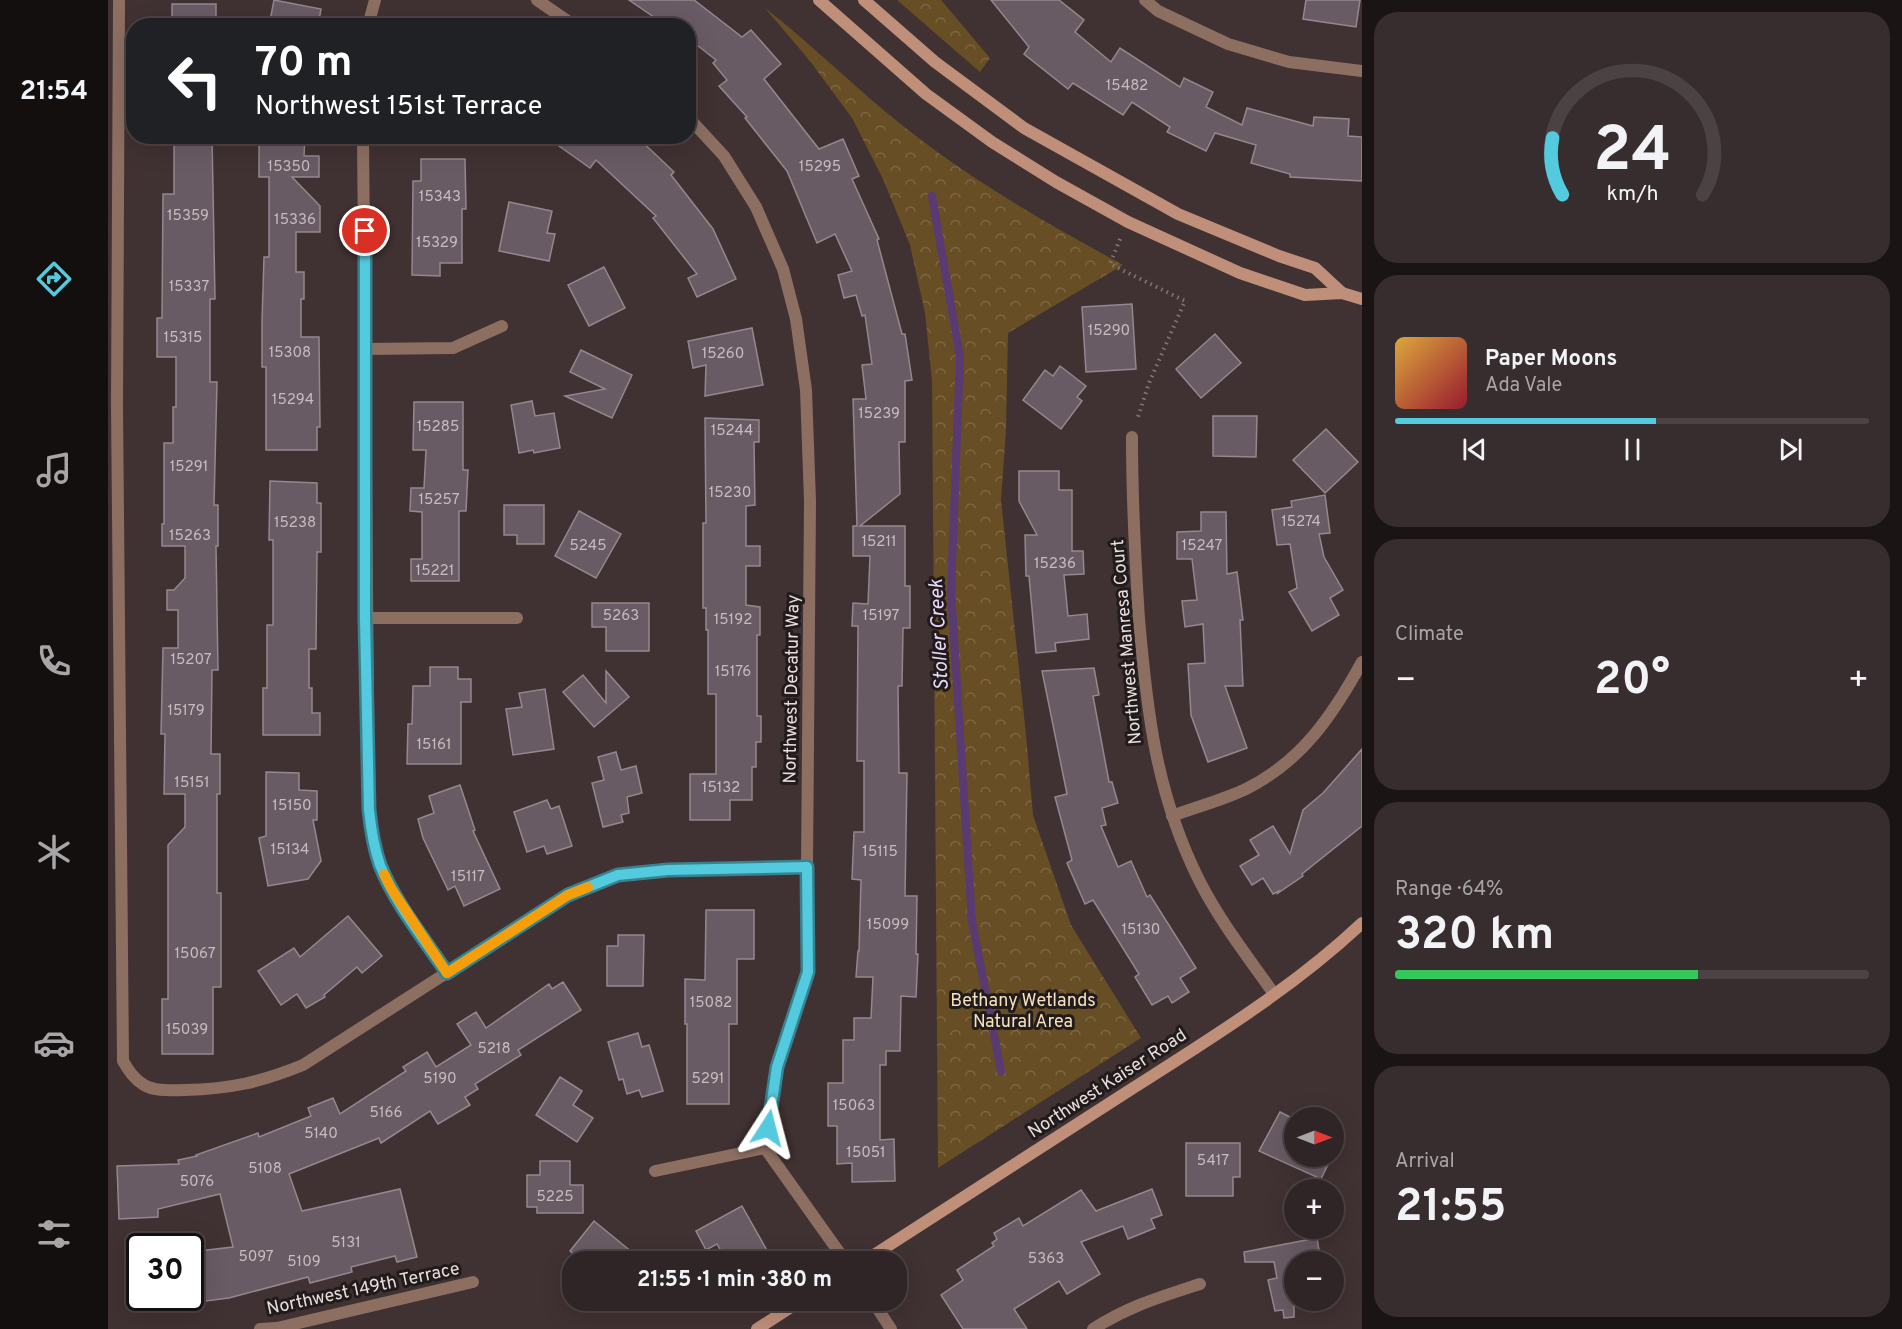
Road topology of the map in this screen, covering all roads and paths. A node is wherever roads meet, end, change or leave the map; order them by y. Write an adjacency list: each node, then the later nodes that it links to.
1 (119, 0): 17 (street)
2 (375, 0): 7 (street)
3 (537, 0): 8 (street)
4 (819, 0): 12 (main road)
5 (864, 0): 13 (main road)
6 (1145, 0): 9 (street)
7 (370, 18)
8 (563, 18)
9 (1362, 71)
10 (696, 126): 23 (street, Northwest Decatur Way)
11 (363, 144): 16 (street)
12 (1128, 222): 13 (main road); 18 (path)
13 (1342, 293): 14 (main road)
14 (1362, 299)
15 (502, 326): 16 (street)
16 (366, 348): 19 (street)
17 (113, 405): 25 (street)
18 (1132, 436): 22 (street, Northwest Manresa Court)
19 (365, 618): 20 (street); 25 (street)
20 (517, 618)
21 (1362, 662): 22 (street)
22 (1172, 816): 26 (street, Northwest Manresa Court)
23 (807, 867): 25 (street); 27 (street, Northwest Decatur Way)
24 (1362, 922): 26 (main road, Northwest Kaiser Road)
25 (447, 973)
26 (1274, 994): 30 (main road, Northwest Kaiser Road)
27 (765, 1148): 28 (street); 29 (street)
28 (656, 1171)
29 (838, 1251)
30 (879, 1251)
31 (473, 1282): 35 (street, Northwest 149th Terrace)
32 (1200, 1284): 39 (street)
33 (785, 1311): 37 (main road)
34 (879, 1311): 38 (street)
35 (319, 1323): 36 (street, Northwest 149th Terrace)
36 (260, 1329)
37 (757, 1329)
38 (891, 1329)
39 (1093, 1329)

